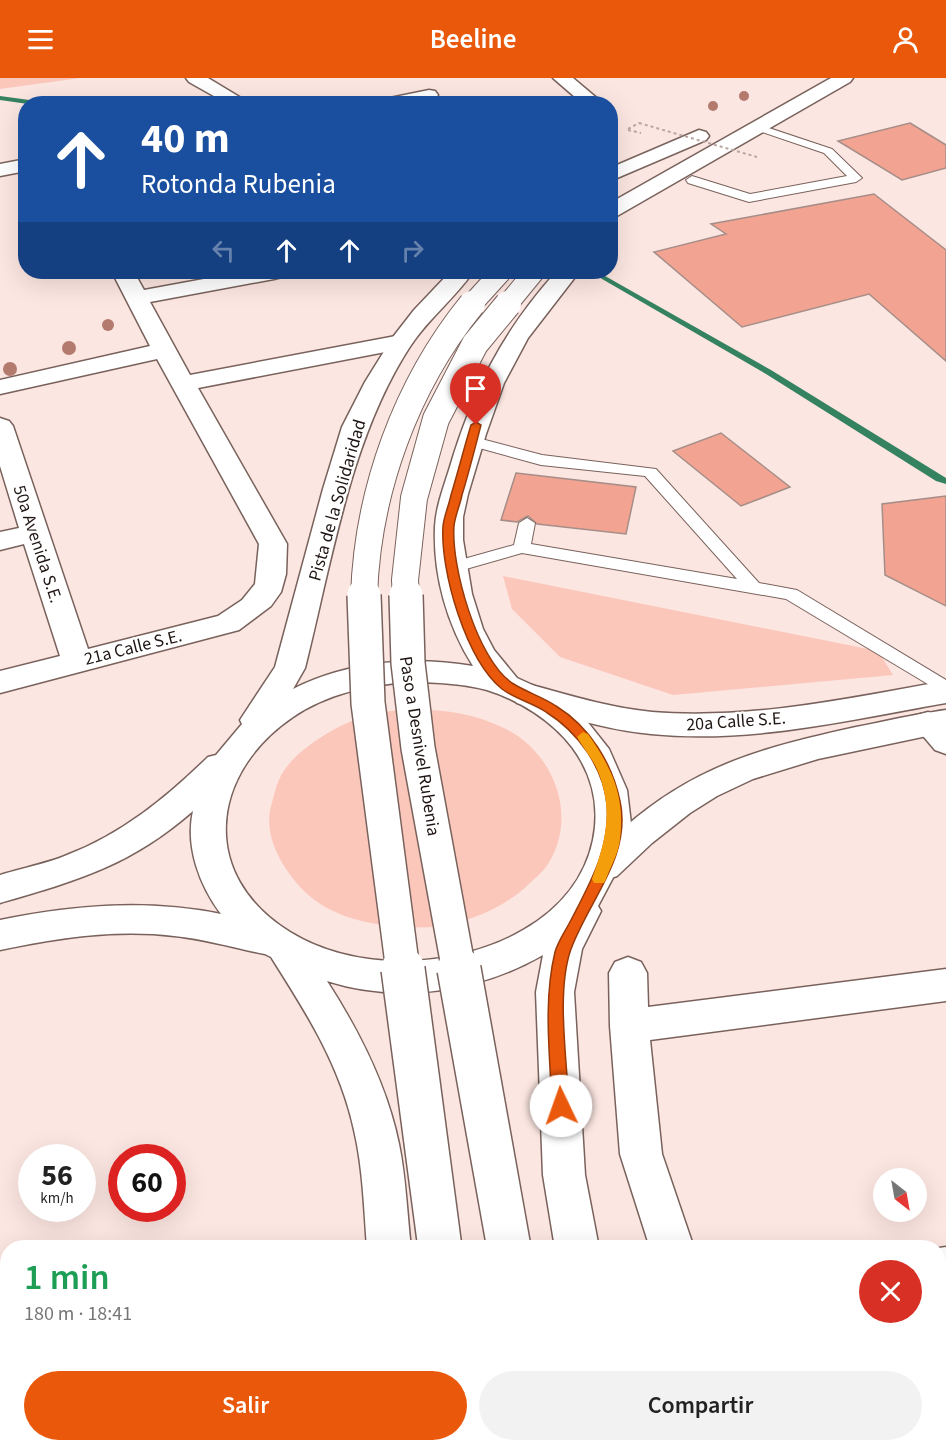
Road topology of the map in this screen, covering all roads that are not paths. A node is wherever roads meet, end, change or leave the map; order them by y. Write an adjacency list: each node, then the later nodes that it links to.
1 (233, 78): 5 (main road)
2 (413, 78): 7 (main road)
3 (564, 78): 8 (main road)
4 (844, 78): 10 (main road)
5 (199, 80): 6 (main road)
6 (228, 96)
7 (430, 96)
8 (585, 96)
9 (719, 125): 11 (main road)
10 (757, 127): 15 (main road); 15 (lane); 17 (main road)
11 (664, 153): 14 (main road); 16 (main road)
12 (18, 167): 13 (main road)
13 (0, 170)
14 (618, 173)
15 (692, 180): 18 (main road)
16 (618, 182)
17 (618, 218)
18 (618, 218)
19 (127, 279): 25 (main road)
20 (237, 279): 25 (main road)
21 (455, 279): 26 (main road, Pista de la Solidaridad)
22 (494, 279): 52 (main road, bridge)
23 (527, 279): 53 (main road, Paso a Desnivel Rubenia, bridge)
24 (562, 279): 31 (main road)
25 (138, 298): 27 (main road)
26 (401, 342): 28 (main road); 43 (main road, Pista de la Solidaridad)
27 (164, 350): 28 (main road); 29 (main road)
28 (183, 384): 38 (main road, 21a Calle S.E.)
29 (0, 387)
30 (0, 426): 33 (main road, 50a Avenida S.E.)
31 (470, 441): 36 (main road); 37 (lane)
32 (527, 523): 35 (lane)
33 (35, 533): 34 (main road); 38 (main road, 50a Avenida S.E.)
34 (0, 541)
35 (522, 548): 36 (lane); 37 (lane)
36 (452, 568): 40 (main road)
37 (754, 588): 41 (lane)
38 (76, 662): 39 (main road, 21a Calle S.E.)
39 (0, 682)
40 (517, 690): 41 (main road, 20a Calle S.E.); 43 (main road); 44 (main road)
41 (946, 691)
42 (940, 729): 44 (main road, 20a Calle S.E.)
43 (236, 750): 45 (main road); 47 (main road)
44 (604, 870): 47 (main road); 54 (main road)
45 (0, 889)
46 (0, 935): 47 (main road)
47 (278, 944): 51 (main road)
48 (628, 973): 50 (main road)
49 (946, 986): 50 (main road)
50 (630, 1026): 55 (main road)
51 (388, 1240)
52 (439, 1240)
53 (508, 1240)
54 (576, 1240)
55 (669, 1240)

